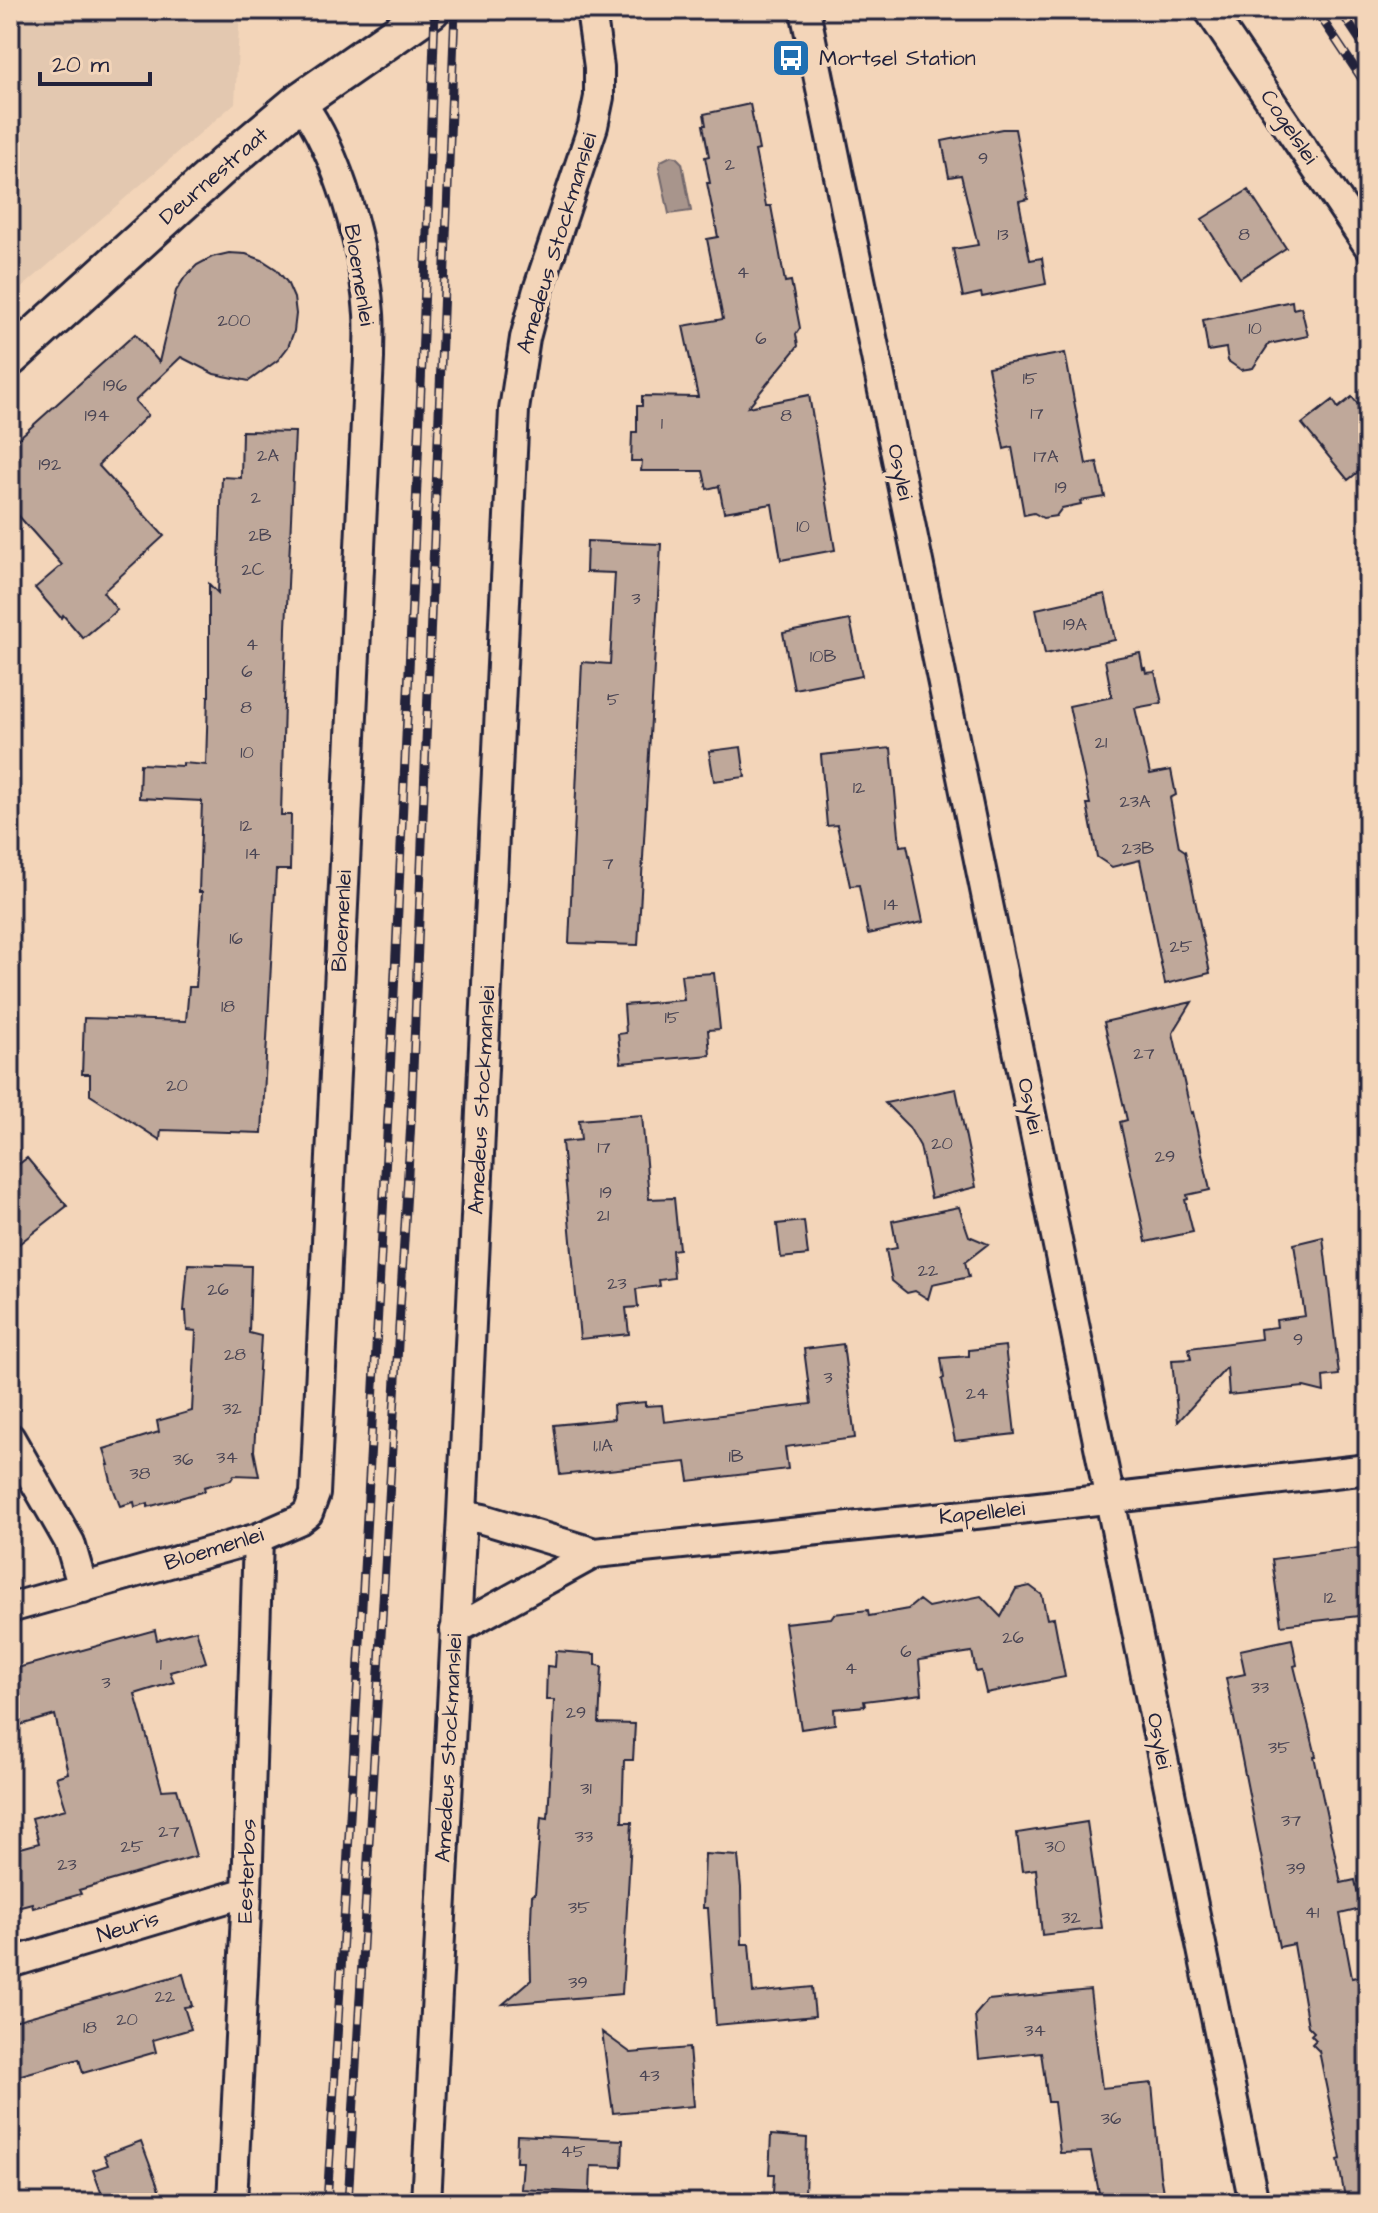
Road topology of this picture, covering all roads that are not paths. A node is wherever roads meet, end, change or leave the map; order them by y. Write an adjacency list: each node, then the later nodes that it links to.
1 (431, 10): 5 (street, Deurnestraat)
2 (591, 10): 11 (street, Amedeus Stockmanslei)
3 (805, 10): 10 (street, Osylei)
4 (1209, 10): 6 (street, Cogelslei)
5 (300, 101): 7 (street, Deurnestraat); 12 (street, Bloemenlei)
6 (1368, 245)
7 (10, 358)
8 (10, 1438): 14 (street)
9 (1368, 1469): 10 (street, Kapellelei)
10 (1110, 1499): 13 (street, Kapellelei); 21 (street, Osylei)
11 (462, 1515): 13 (street, Kapellelei); 16 (street, Amedeus Stockmanslei)
12 (258, 1538): 14 (street, Bloemenlei); 17 (street, Eesterbos)
13 (595, 1553): 16 (street, Kapellelei)
14 (83, 1588): 15 (street, Bloemenlei)
15 (10, 1608)
16 (455, 1630): 20 (street, Amedeus Stockmanslei)
17 (247, 1892): 18 (street, Neuris); 19 (street, Eesterbos)
18 (10, 1963)
19 (232, 2203)
20 (426, 2203)
21 (1254, 2203)

